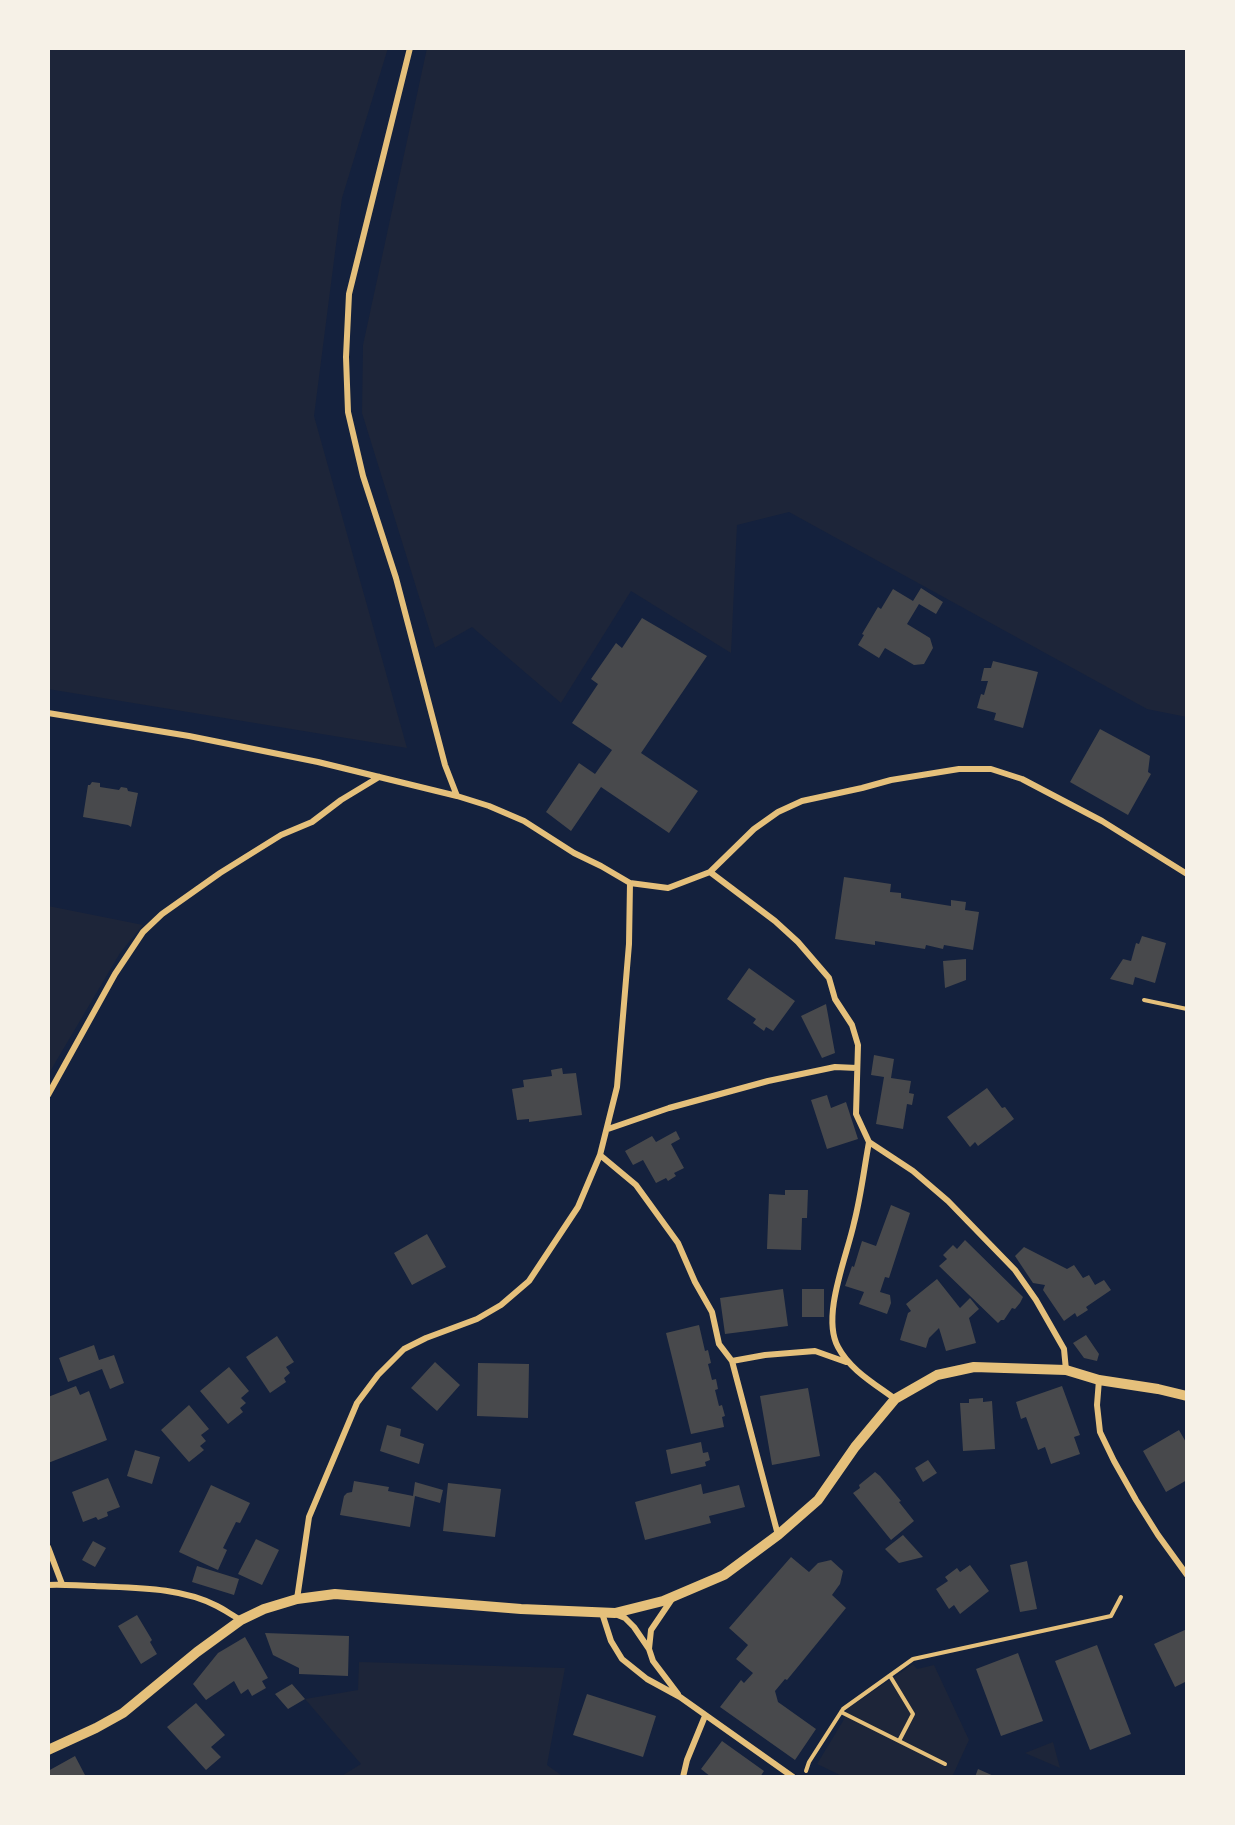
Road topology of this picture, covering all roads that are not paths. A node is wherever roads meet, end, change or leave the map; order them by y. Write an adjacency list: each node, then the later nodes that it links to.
1 (410, 48): 4 (street)
2 (48, 713): 3 (street)
3 (379, 777): 4 (street); 9 (street)
4 (457, 796): 7 (street)
5 (710, 872): 6 (street); 7 (street); 8 (street)
6 (1187, 874)
7 (630, 883): 10 (street)
8 (857, 1068): 10 (street); 11 (street)
9 (48, 1095)
10 (608, 1129): 12 (street)
11 (869, 1142): 14 (street); 15 (street)
12 (600, 1155): 13 (street); 25 (street)
13 (732, 1361): 14 (street); 19 (street)
14 (846, 1362): 18 (street)
15 (1066, 1370): 16 (street); 18 (street)
16 (1099, 1380): 17 (street); 21 (street)
17 (1187, 1396)
18 (895, 1399): 19 (street)
19 (778, 1536): 24 (street)
20 (48, 1547): 22 (street)
21 (1187, 1575)
22 (62, 1584): 23 (street); 28 (street)
23 (48, 1585)
24 (674, 1596): 27 (street); 29 (street)
25 (297, 1599): 26 (street); 28 (street)
26 (603, 1613): 27 (street); 30 (street)
27 (615, 1613): 29 (street)
28 (241, 1620): 32 (street)
29 (649, 1649): 30 (street)
30 (680, 1697): 31 (street)
31 (705, 1716): 33 (street); 34 (street)
32 (48, 1750)
33 (683, 1777)
34 (793, 1777)

